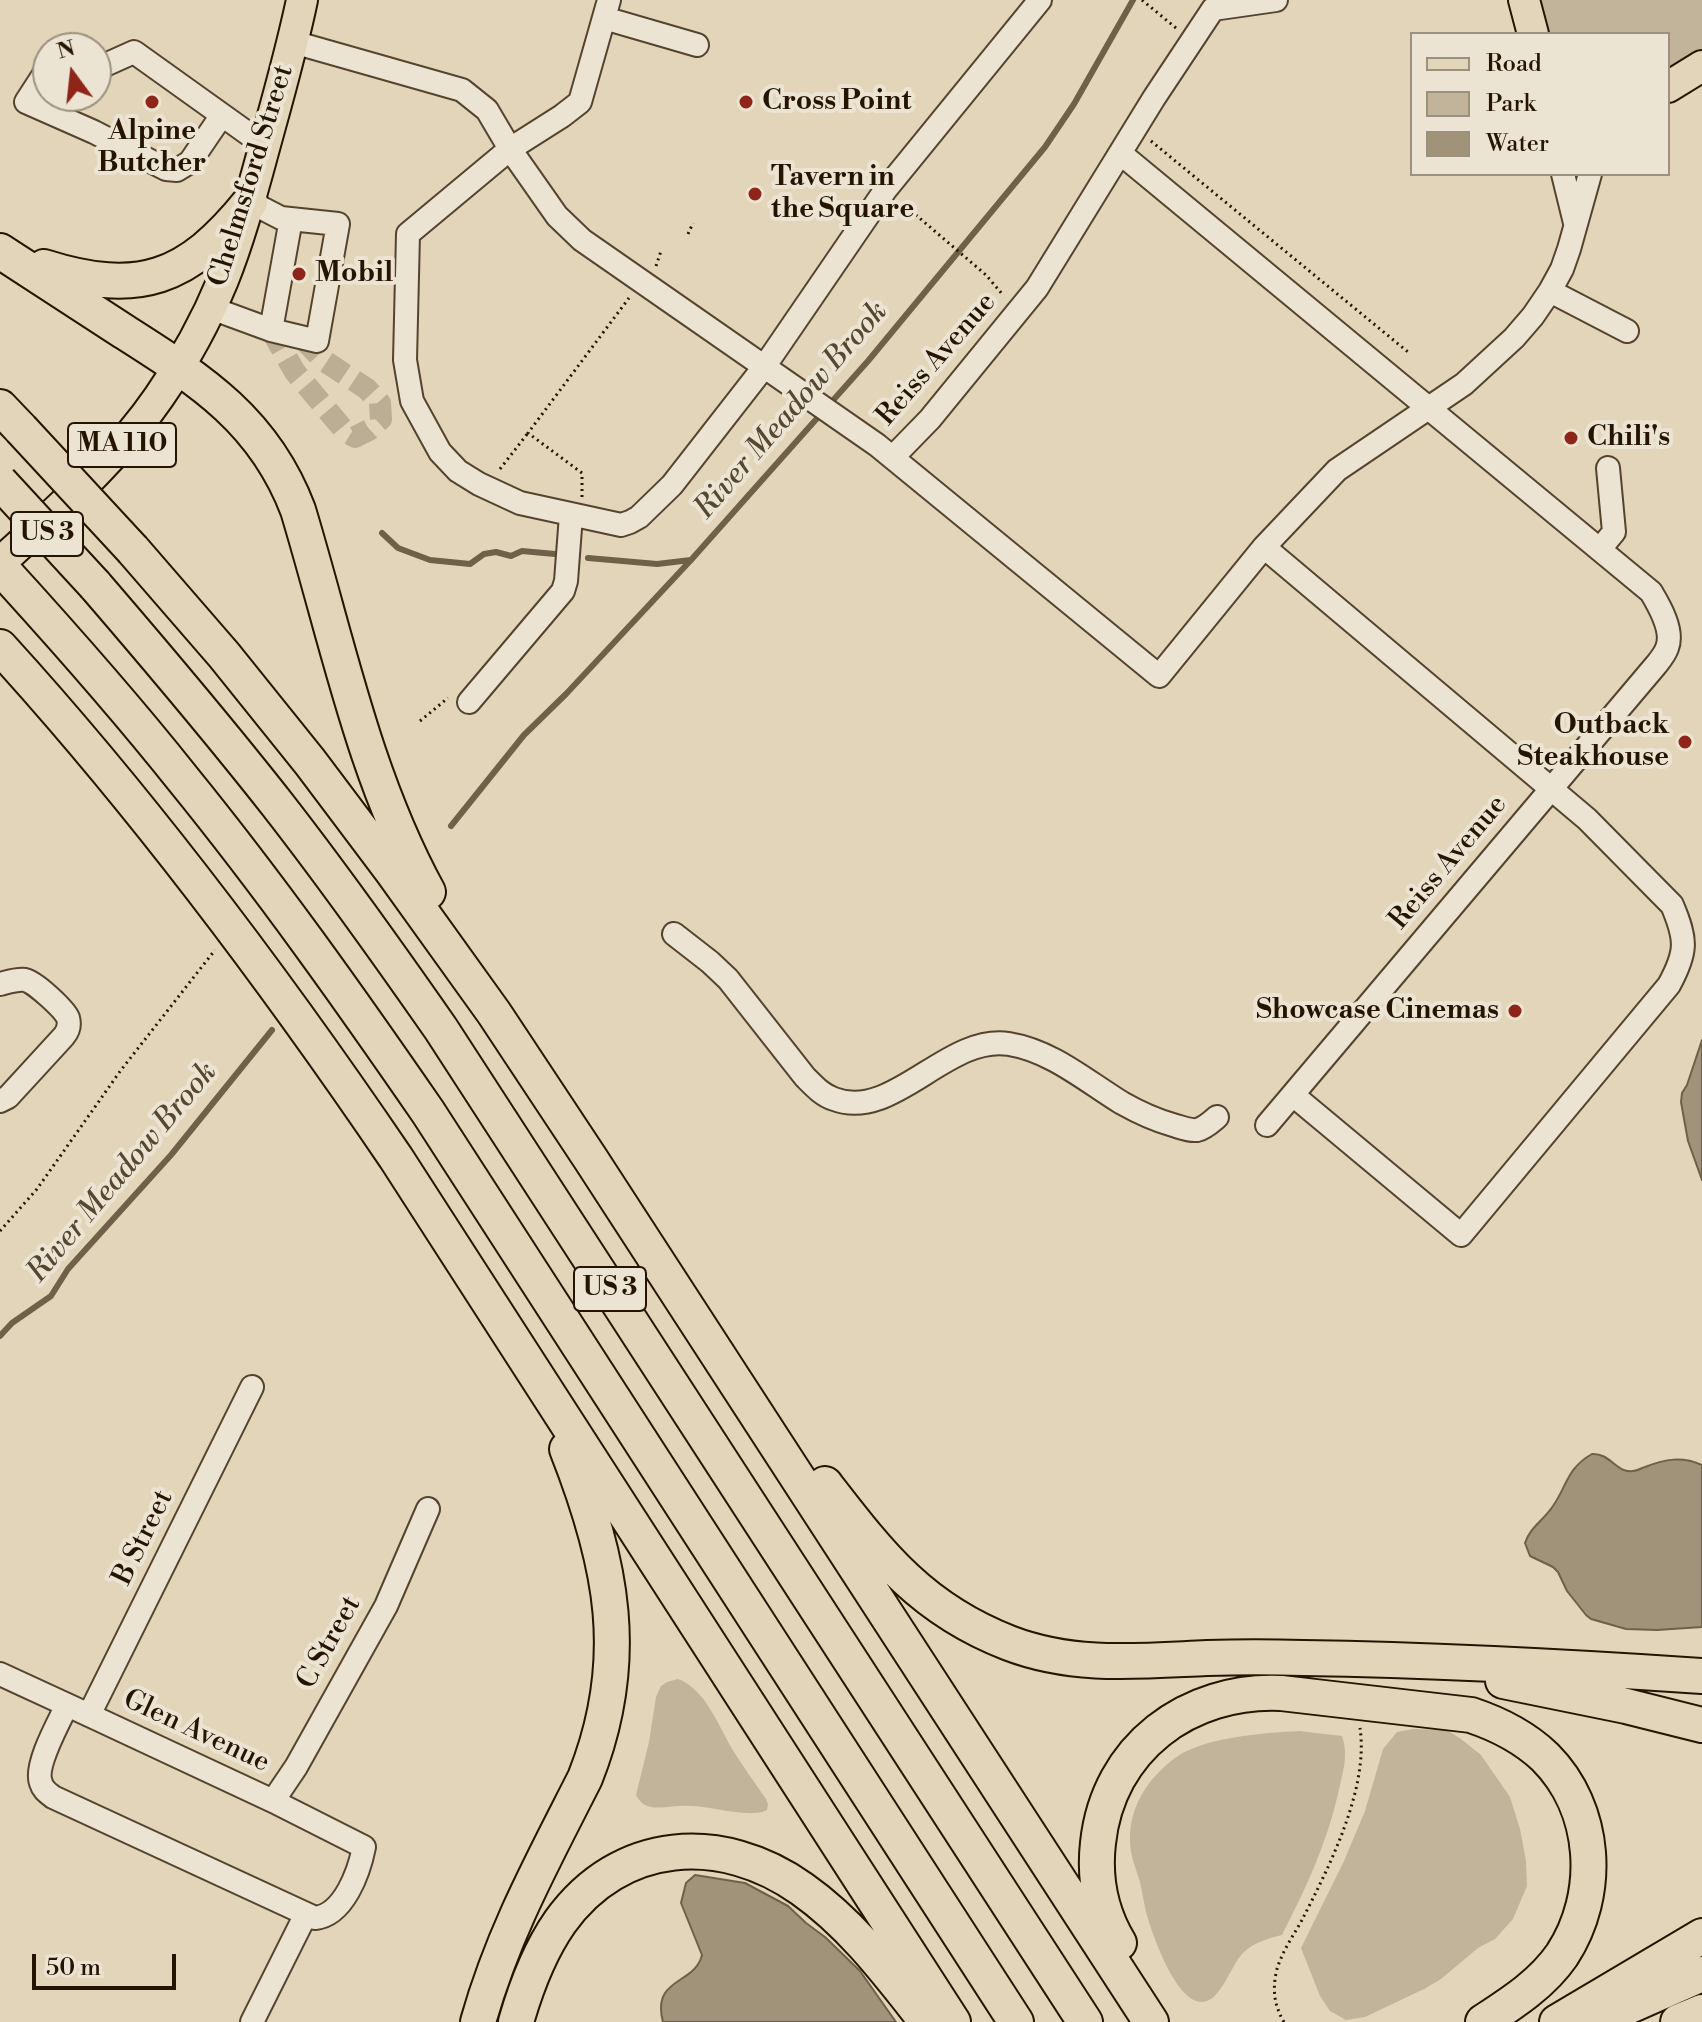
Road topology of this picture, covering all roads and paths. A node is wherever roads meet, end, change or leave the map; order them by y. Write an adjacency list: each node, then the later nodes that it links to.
1 (302, 0): 9 (main road, Chelmsford Street / MA 110)
2 (1040, 0): 39 (street)
3 (1142, 0): 7 (path)
4 (1276, 0): 19 (street, Reiss Avenue)
5 (1524, 0): 8 (main road)
6 (607, 9): 10 (street); 18 (street)
7 (1159, 12)
8 (1532, 32)
9 (293, 42): 17 (main road, Chelmsford Street / MA 110); 18 (street)
10 (697, 45)
11 (112, 62): 15 (street)
12 (1702, 66): 13 (main road)
13 (1670, 86)
14 (49, 112): 15 (street)
15 (222, 115): 17 (street)
16 (1144, 136): 37 (path)
17 (264, 145): 23 (main road, Chelmsford Street / MA 110)
18 (510, 149): 39 (street); 47 (street)
19 (1120, 153): 34 (street, Reiss Avenue); 40 (street, Reiss Avenue)
20 (1564, 176): 26 (street)
21 (1589, 176): 26 (street, Reiss Avenue)
22 (899, 200): 34 (path)
23 (250, 202): 24 (street); 28 (highway); 33 (main road, Chelmsford Street / MA 110)
24 (291, 219): 35 (street); 35 (street)
25 (693, 223): 27 (path)
26 (1576, 226): 31 (street, Reiss Avenue)
27 (688, 234)
28 (0, 250): 38 (highway)
29 (661, 251): 30 (path)
30 (656, 267)
31 (1550, 291): 36 (street); 40 (street, Reiss Avenue)
32 (631, 295): 42 (path)
33 (211, 308): 35 (street); 38 (main road, Chelmsford Street / MA 110)
34 (1017, 312): 43 (street, Reiss Avenue)
35 (271, 330)
36 (1627, 331)
37 (1408, 352)
38 (179, 366): 50 (main road, Chelmsford Street / MA 110); 57 (highway)
39 (764, 367): 43 (street); 47 (street)
40 (1430, 408): 48 (street, Reiss Avenue); 49 (street, Reiss Avenue)
41 (10, 418): 57 (highway, bridge)
42 (528, 433): 45 (path); 47 (path)
43 (893, 457): 48 (street, Reiss Avenue)
44 (1608, 468): 49 (street)
45 (500, 469)
46 (0, 482): 86 (highway, US 3, bridge)
47 (575, 516): 52 (street)
48 (1264, 547): 53 (street, Reiss Avenue)
49 (1600, 549): 53 (street, Reiss Avenue)
50 (0, 565): 85 (highway, US 3)
51 (6, 654): 64 (highway)
52 (469, 702)
53 (1551, 788): 58 (street, Reiss Avenue); 58 (street)
54 (674, 934): 60 (street)
55 (215, 950): 62 (path)
56 (0, 984): 59 (street)
57 (494, 1013): 63 (highway)
58 (1293, 1095): 61 (street, Reiss Avenue)
59 (0, 1101)
60 (1217, 1117)
61 (1267, 1125)
62 (0, 1231)
63 (683, 1302): 67 (highway); 79 (highway)
64 (509, 1334): 81 (highway); 84 (highway)
65 (252, 1387): 72 (street, B Street)
66 (428, 1509): 74 (street, C Street)
67 (1339, 1659): 69 (highway); 73 (highway)
68 (0, 1674): 71 (street, Glen Avenue)
69 (1702, 1676)
70 (1355, 1701): 79 (highway); 87 (path); 88 (highway)
71 (67, 1705): 72 (street, Glen Avenue); 75 (street)
72 (89, 1715): 74 (street, Glen Avenue)
73 (1702, 1725)
74 (273, 1801): 75 (street, Glen Avenue)
75 (306, 1914): 80 (street)
76 (1702, 1936): 89 (highway)
77 (1702, 1974): 90 (highway)
78 (1702, 2012): 91 (highway)
79 (1148, 2018)
80 (252, 2022)
81 (478, 2022)
82 (516, 2022): 83 (highway)
83 (927, 2022)
84 (953, 2022)
85 (1016, 2022)
86 (1085, 2022)
87 (1284, 2022)
88 (1483, 2022)
89 (1557, 2022)
90 (1593, 2022)
91 (1678, 2022)

